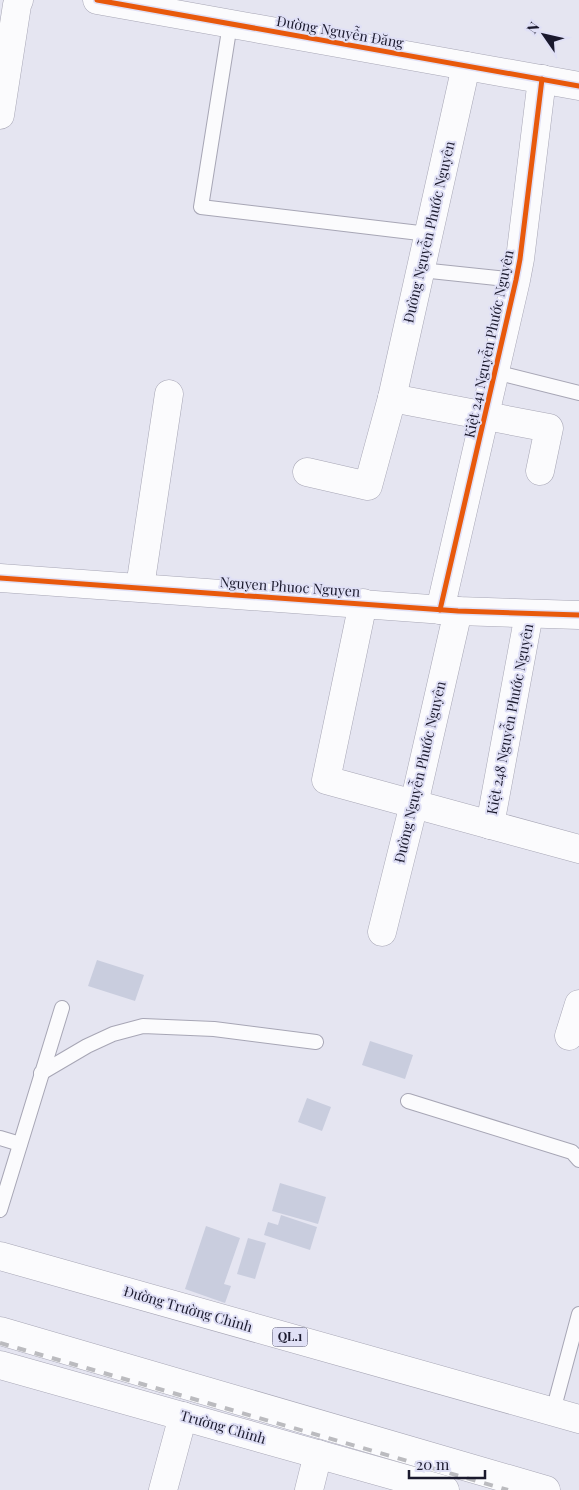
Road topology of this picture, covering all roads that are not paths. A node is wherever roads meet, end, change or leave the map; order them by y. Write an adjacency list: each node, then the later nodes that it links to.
1 (19, 0): 7 (main road)
2 (97, 0): 3 (main road, Đường Nguyễn Đăng)
3 (230, 24): 4 (main road, Đường Nguyễn Đăng); 8 (lane)
4 (466, 66): 5 (main road, Đường Nguyễn Đăng); 8 (main road, Đường Nguyễn Phước Nguyên)
5 (542, 79): 6 (main road, Đường Nguyễn Đăng); 10 (main road, Kiệt 241 Nguyễn Phước Nguyên)
6 (579, 86)
7 (0, 115)
8 (428, 234): 9 (main road, Đường Nguyễn Phước Nguyên)
9 (421, 270): 10 (lane); 14 (main road, Đường Nguyễn Phước Nguyên)
10 (516, 280): 11 (main road, Kiệt 241 Nguyễn Phước Nguyên)
11 (495, 372): 12 (lane); 15 (main road, Kiệt 241 Nguyễn Phước Nguyên)
12 (579, 393)
13 (168, 394): 19 (main road)
14 (392, 398): 15 (main road); 17 (main road, Đường Nguyễn Phước Nguyên)
15 (485, 416): 16 (main road); 21 (main road, Kiệt 241 Nguyễn Phước Nguyên)
16 (540, 471)
17 (307, 472)
18 (0, 578): 19 (main road, Nguyen Phuoc Nguyen)
19 (140, 587): 20 (main road, Nguyen Phuoc Nguyen)
20 (364, 603): 21 (main road, Nguyen Phuoc Nguyen); 24 (main road, Kiệt 248 Nguyễn Phước Nguyên)
21 (449, 611): 22 (main road, Nguyen Phuoc Nguyen); 24 (main road, Đường Nguyễn Phước Nguyên)
22 (529, 614): 23 (main road, Nguyen Phuoc Nguyen); 25 (main road, Kiệt 248 Nguyễn Phước Nguyên)
23 (579, 615)
24 (414, 804): 25 (main road, Kiệt 248 Nguyễn Phước Nguyên); 27 (main road, Đường Nguyễn Phước Nguyên)
25 (490, 825): 26 (main road, Kiệt 248 Nguyễn Phước Nguyên)
26 (579, 849)
27 (382, 932)
28 (579, 1004): 30 (main road)
29 (62, 1008): 32 (lane)
30 (569, 1036)
31 (316, 1042): 32 (lane)
32 (41, 1073): 35 (lane)
33 (408, 1101): 36 (lane)
34 (0, 1138): 35 (lane)
35 (20, 1144): 37 (lane)
36 (579, 1160)
37 (0, 1210)
38 (0, 1256): 42 (main road, Đường Trường Chinh / QL.1)
39 (579, 1314): 42 (lane)
40 (0, 1331): 49 (main road)
41 (0, 1364): 43 (main road, Trường Chinh)
42 (553, 1411): 44 (main road, Đường Trường Chinh / QL.1)
43 (183, 1416): 45 (main road, Trường Chinh); 47 (main road)
44 (579, 1419)
45 (318, 1454): 46 (main road, Trường Chinh); 48 (main road)
46 (437, 1489)
47 (163, 1490)
48 (309, 1490)
49 (546, 1490)

